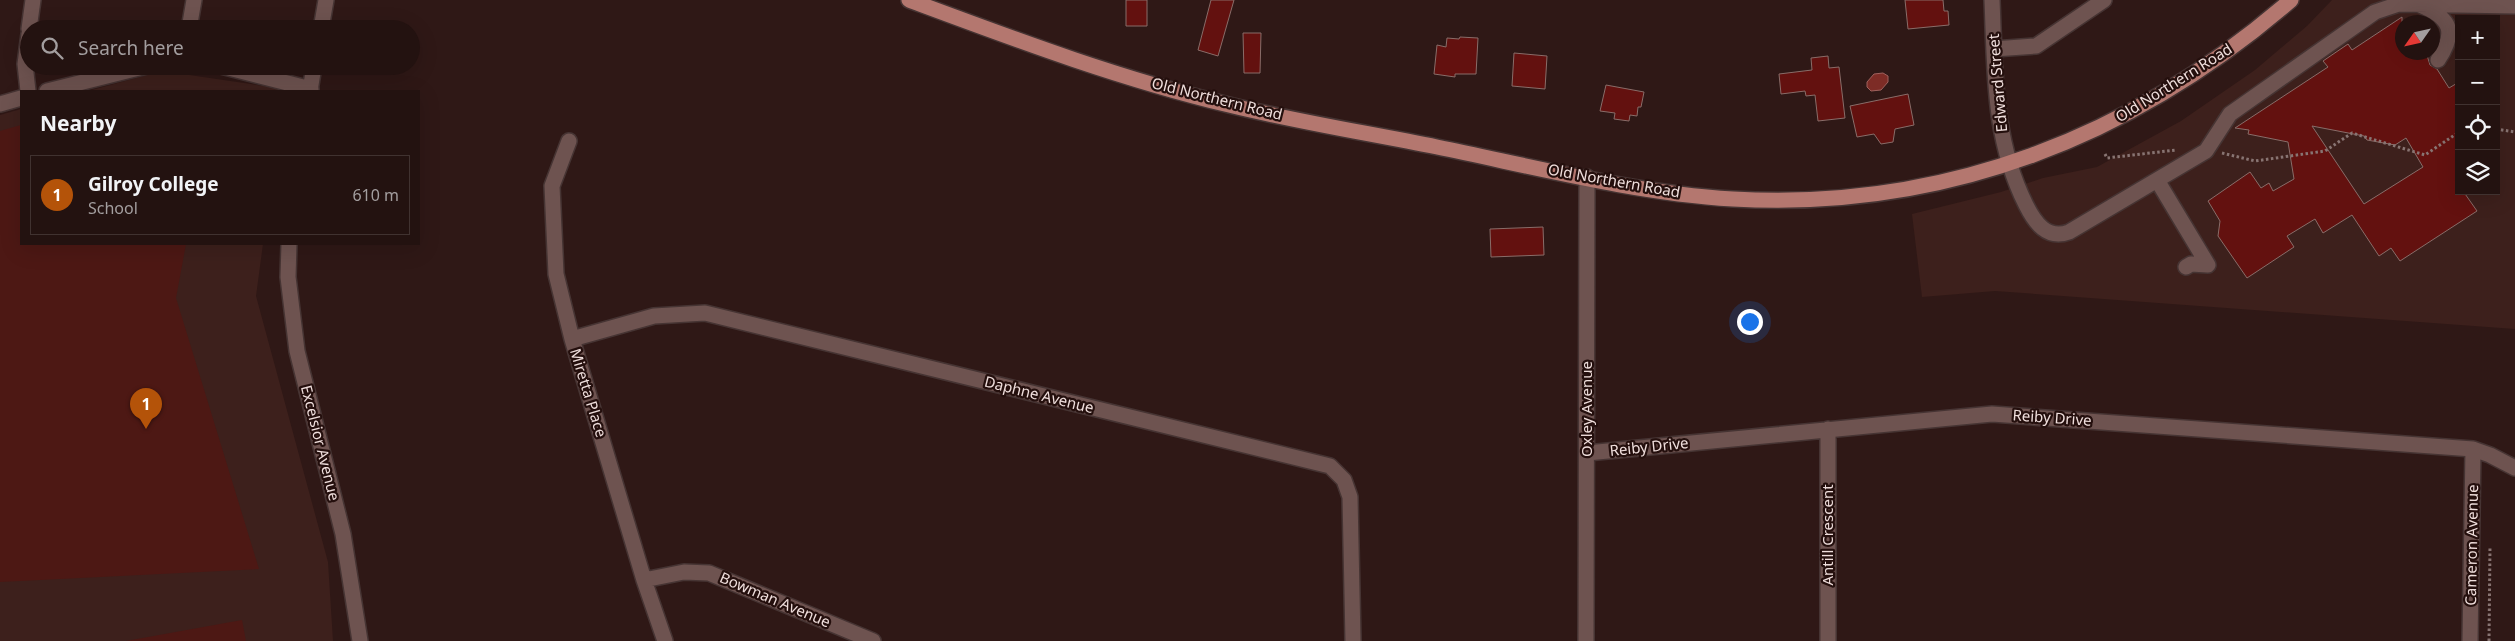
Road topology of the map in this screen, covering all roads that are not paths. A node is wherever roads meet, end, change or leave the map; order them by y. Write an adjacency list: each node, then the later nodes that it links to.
1 (33, 0): 12 (street)
2 (194, 0): 13 (street)
3 (326, 0): 14 (street)
4 (909, 0): 28 (main road, Old Northern Road)
5 (1992, 0): 15 (street, Edward Street)
6 (2104, 0): 15 (street)
7 (2291, 0): 27 (main road, Old Northern Road)
8 (2416, 4): 9 (street); 10 (street); 29 (street)
9 (2515, 6)
10 (2439, 15)
11 (2440, 16): 16 (street)
12 (30, 20)
13 (191, 20)
14 (323, 20)
15 (1994, 49): 27 (street, Edward Street)
16 (2440, 57)
17 (26, 75): 21 (street)
18 (111, 75): 22 (street)
19 (254, 75): 23 (street)
20 (312, 75): 23 (street)
21 (28, 90)
22 (51, 90)
23 (310, 90)
24 (20, 98): 25 (street)
25 (0, 104)
26 (569, 141): 32 (street, Miretta Place)
27 (2008, 165): 28 (main road, Old Northern Road); 29 (street, Edward Street)
28 (1587, 178): 35 (street, Oxley Avenue)
29 (2157, 180): 31 (street)
30 (289, 245): 38 (street, Excelsior Avenue)
31 (2186, 267)
32 (572, 339): 37 (street, Miretta Place); 41 (street, Daphne Avenue)
33 (1828, 429): 34 (street, Reiby Drive); 35 (street, Reiby Drive); 43 (street, Antill Crescent)
34 (2473, 450): 36 (street, Reiby Drive); 44 (street, Cameron Avenue)
35 (1587, 453): 42 (street, Oxley Avenue)
36 (2515, 468)
37 (644, 580): 39 (street, Miretta Place); 40 (street, Bowman Avenue)
38 (360, 641)
39 (665, 641)
40 (874, 641)
41 (1353, 641)
42 (1586, 641)
43 (1828, 641)
44 (2470, 641)

